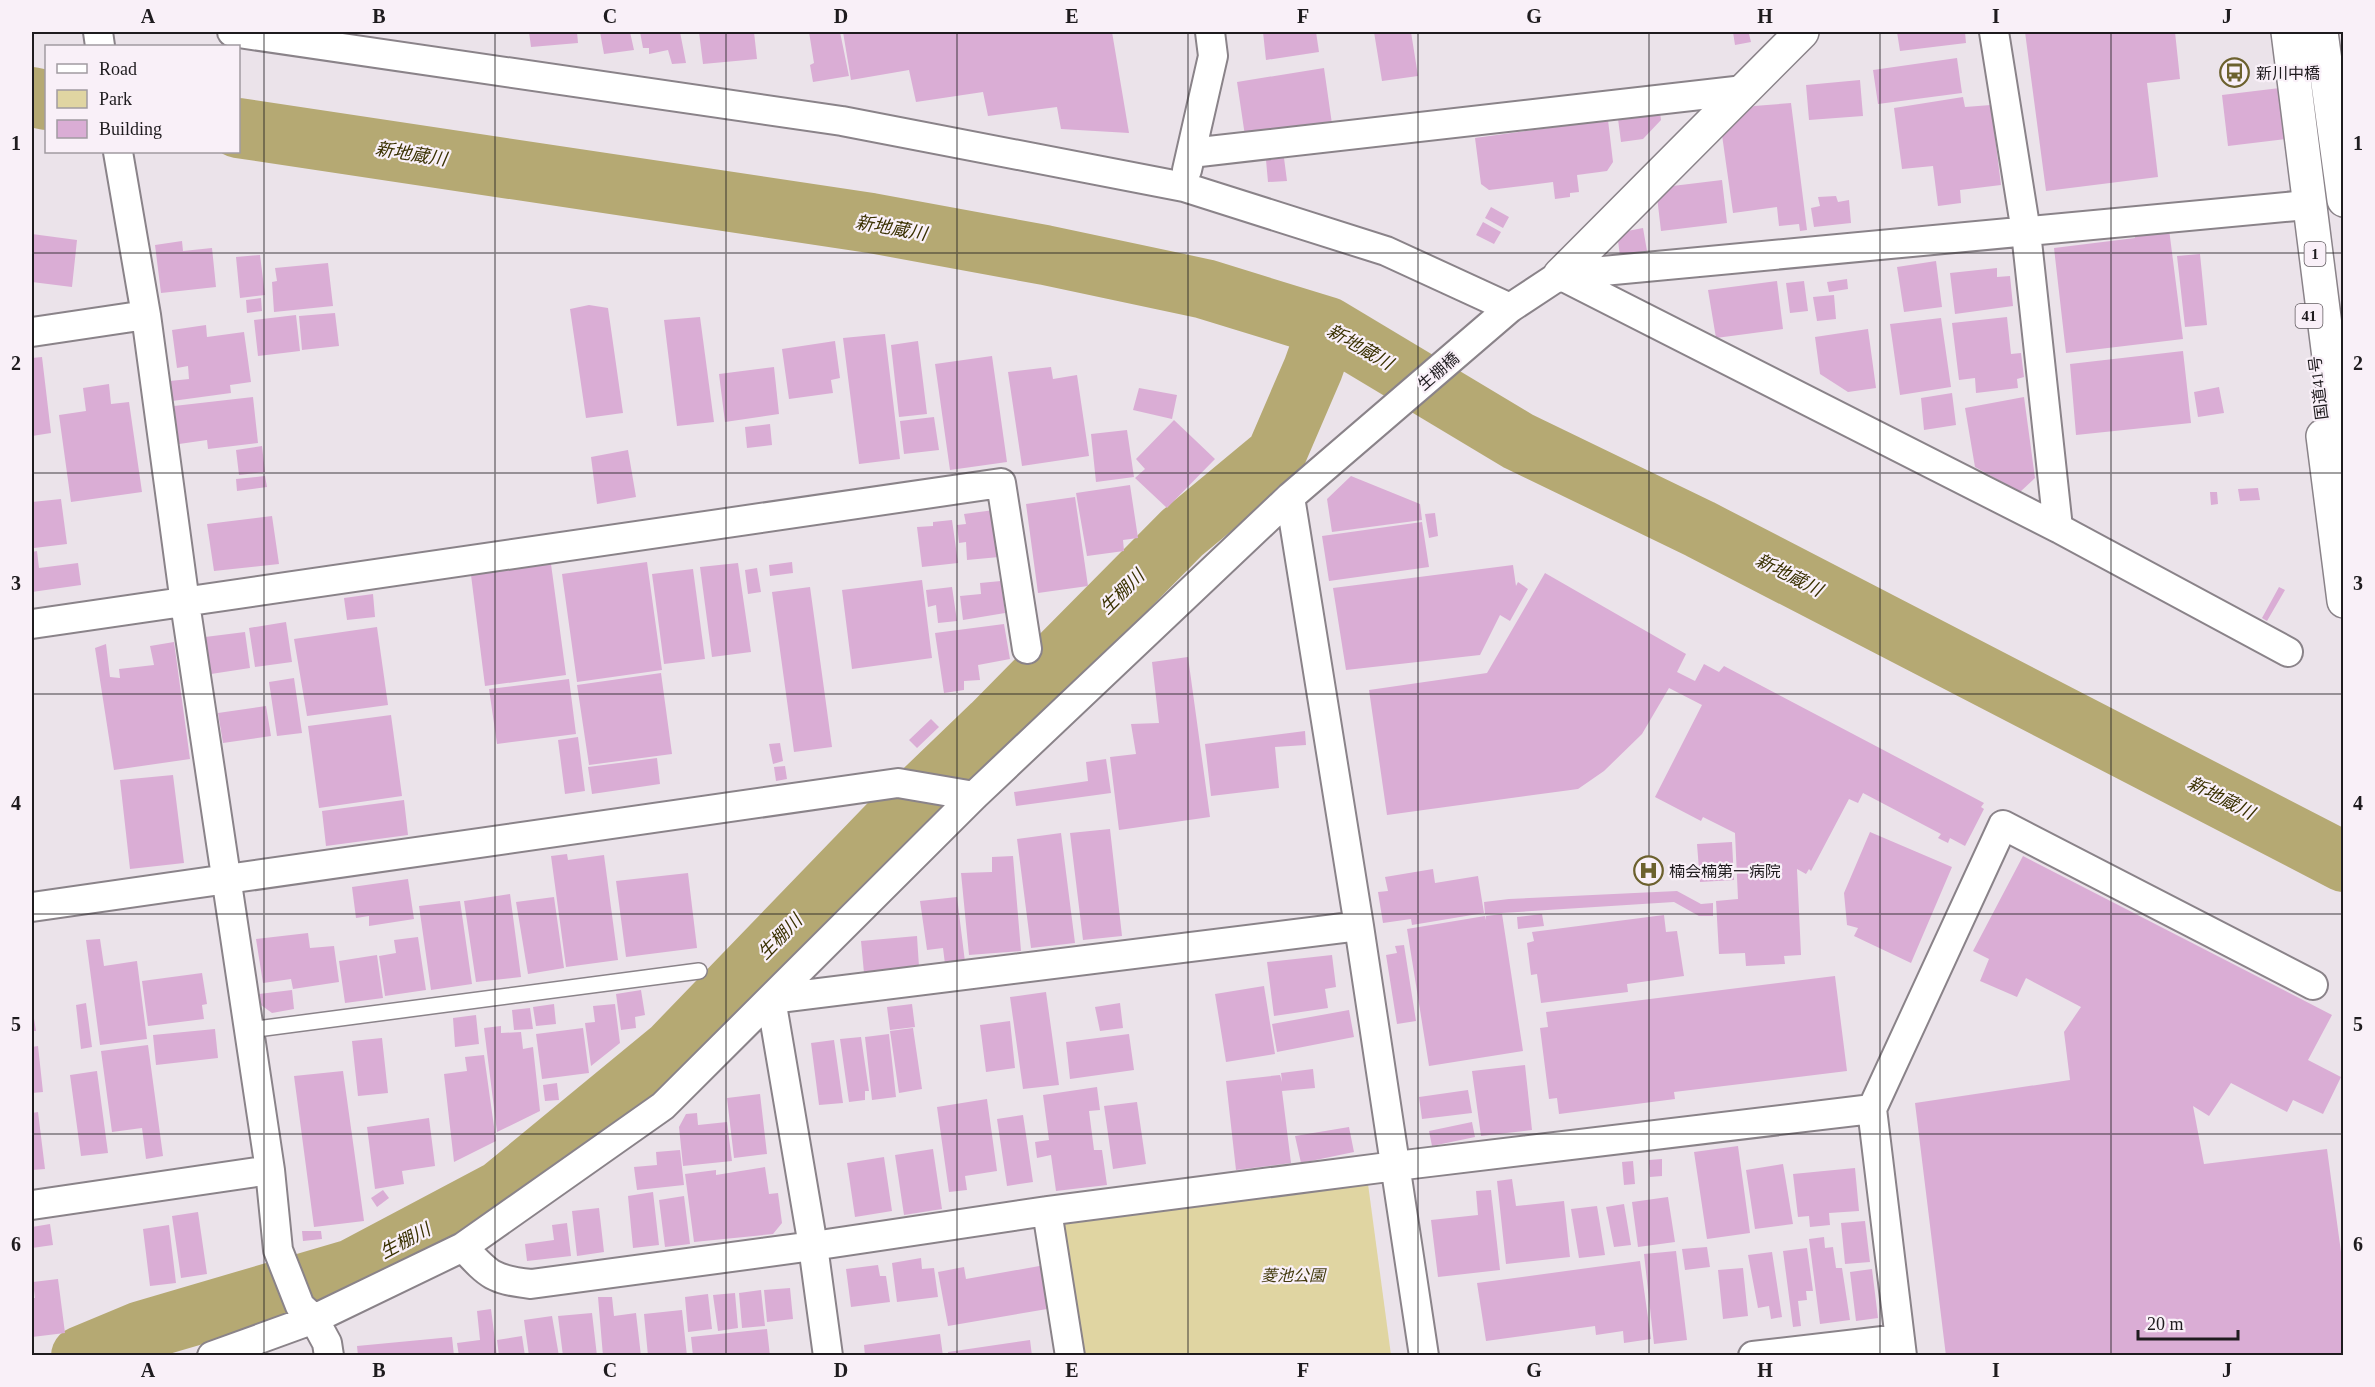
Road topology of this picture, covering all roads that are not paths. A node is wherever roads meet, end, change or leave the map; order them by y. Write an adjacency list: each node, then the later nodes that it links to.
1 (232, 32): 11 (street)
2 (1210, 32): 10 (street)
3 (1802, 32): 8 (main road)
4 (1994, 32): 14 (street)
5 (2274, 32): 13 (main road, 国道41号 / 41)
6 (2288, 32): 19 (main road, 1)
7 (2321, 32): 12 (main road)
8 (1744, 90): 10 (street); 15 (main road)
9 (118, 153): 17 (street)
10 (1191, 153): 11 (street)
11 (1184, 187): 16 (street)
12 (2343, 200)
13 (2296, 206): 14 (street); 22 (main road, 国道41号 / 41)
14 (2026, 232): 15 (street); 21 (street)
15 (1560, 275): 16 (street, 生棚橋); 21 (street)
16 (1510, 308): 20 (street, 生棚橋)
17 (146, 315): 18 (street); 23 (street)
18 (32, 332)
19 (2343, 476)
20 (1290, 497): 27 (street, 生棚橋); 30 (street)
21 (2058, 528): 26 (street)
22 (2343, 601)
23 (185, 603): 24 (street); 25 (street); 28 (street)
24 (32, 624)
25 (1027, 649)
26 (2289, 652)
27 (964, 794): 28 (street); 33 (street, 生棚橋)
28 (226, 879): 29 (street); 34 (street)
29 (32, 907)
30 (1359, 926): 33 (street); 36 (street)
31 (699, 971): 34 (lane)
32 (2313, 985): 35 (street)
33 (771, 999): 40 (street); 41 (street, 生棚橋)
34 (249, 1030): 37 (street)
35 (1872, 1109): 36 (street); 43 (street)
36 (1396, 1166): 39 (street); 48 (street)
37 (270, 1170): 38 (street); 42 (street)
38 (32, 1205)
39 (1047, 1211): 40 (street); 47 (street)
40 (813, 1246): 41 (street); 46 (street)
41 (463, 1248): 42 (street, 生棚橋)
42 (307, 1312): 44 (street, 生棚橋); 45 (street)
43 (1901, 1347): 49 (street)
44 (212, 1356)
45 (329, 1356)
46 (828, 1356)
47 (1070, 1356)
48 (1424, 1356)
49 (1753, 1356)

